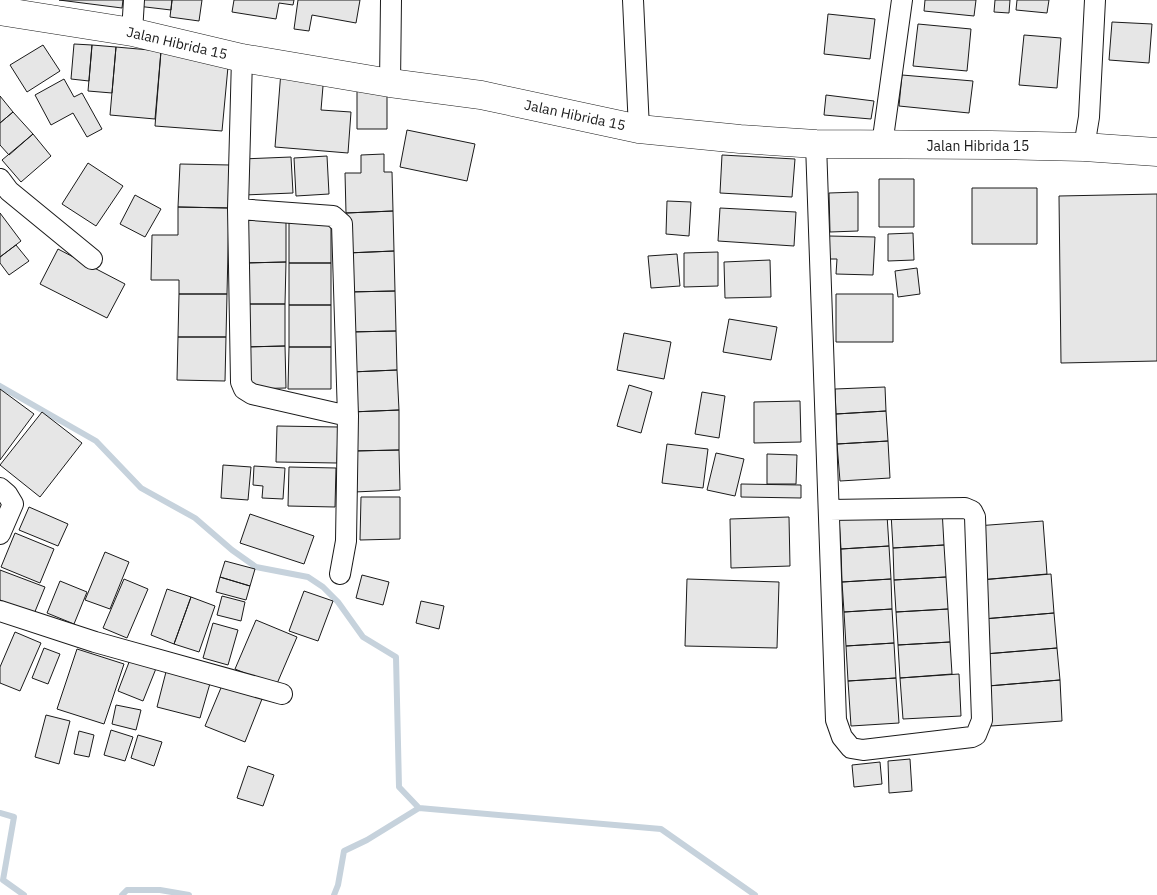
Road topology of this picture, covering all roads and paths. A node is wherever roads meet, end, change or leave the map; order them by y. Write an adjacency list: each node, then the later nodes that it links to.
1 (134, 0): 7 (street)
2 (391, 0): 9 (street)
3 (633, 0): 10 (street)
4 (902, 0): 12 (street)
5 (1094, 0): 13 (street)
6 (0, 11): 7 (street, Jalan Hibrida 15)
7 (132, 32): 8 (street, Jalan Hibrida 15)
8 (242, 58): 9 (street, Jalan Hibrida 15); 16 (street)
9 (390, 83): 10 (street, Jalan Hibrida 15)
10 (639, 129): 11 (street, Jalan Hibrida 15)
11 (816, 144): 12 (street, Jalan Hibrida 15); 20 (street)
12 (882, 145): 13 (street, Jalan Hibrida 15)
13 (1084, 147): 14 (street, Jalan Hibrida 15)
14 (1157, 152)
15 (0, 179): 17 (street)
16 (238, 209): 18 (street); 18 (street)
17 (92, 259)
18 (348, 416): 22 (street)
19 (0, 488): 21 (street)
20 (830, 510): 20 (street)
21 (0, 534)
22 (340, 574)
23 (0, 611): 24 (street)
24 (282, 694)

